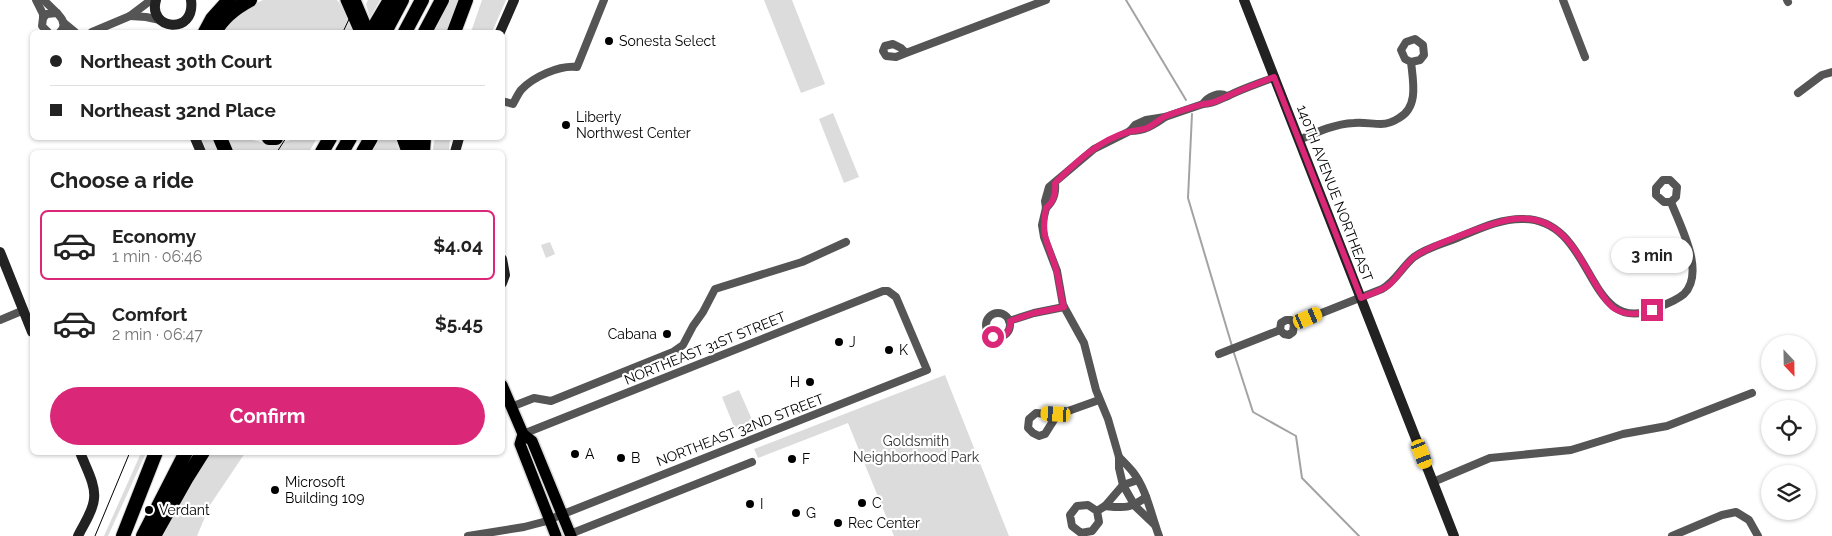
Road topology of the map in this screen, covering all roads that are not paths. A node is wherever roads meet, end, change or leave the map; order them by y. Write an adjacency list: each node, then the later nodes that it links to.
1 (36, 0): 22 (street)
2 (44, 0): 20 (street)
3 (151, 0): 21 (street)
4 (156, 0): 23 (street)
5 (191, 0): 25 (street)
6 (229, 0): 33 (highway)
7 (250, 0): 34 (highway)
8 (346, 0): 26 (main road)
9 (355, 0): 26 (main road)
10 (390, 0): 35 (highway)
11 (402, 0): 36 (highway)
12 (422, 0): 37 (highway)
13 (442, 0): 38 (highway)
14 (466, 0): 39 (highway)
15 (514, 0): 40 (street)
16 (604, 0): 47 (street)
17 (1046, 0): 41 (street)
18 (1244, 0): 45 (street, 140TH AVENUE NORTHEAST)
19 (1563, 0): 42 (street)
20 (57, 13): 22 (street); 24 (street)
21 (130, 16): 23 (street); 30 (street)
22 (43, 18): 27 (street)
23 (162, 21): 25 (street); 31 (street)
24 (63, 22): 28 (street); 29 (street)
25 (185, 22): 32 (street)
26 (359, 23)
27 (46, 30)
28 (62, 30)
29 (73, 30)
30 (97, 30)
31 (169, 30)
32 (183, 30)
33 (206, 30)
34 (216, 30)
35 (370, 30)
36 (386, 30)
37 (406, 30)
38 (426, 30)
39 (455, 30)
40 (501, 30)
41 (906, 54)
42 (1585, 57)
43 (1411, 62): 48 (street)
44 (1832, 72): 46 (street)
45 (1274, 77): 48 (street, 140TH AVENUE NORTHEAST); 53 (street)
46 (1798, 93)
47 (505, 102)
48 (1299, 140): 52 (street, 140TH AVENUE NORTHEAST)
49 (1671, 202): 52 (street)
50 (846, 242): 62 (street)
51 (0, 252): 54 (street)
52 (1361, 298): 57 (street); 73 (street, 140TH AVENUE NORTHEAST)
53 (1064, 307): 56 (street); 61 (street)
54 (28, 309): 55 (street)
55 (0, 320)
56 (1010, 321)
57 (1219, 354)
58 (927, 370): 64 (street, NORTHEAST 31ST STREET); 79 (street, NORTHEAST 32ND STREET)
59 (505, 392): 62 (main road)
60 (1752, 393): 73 (street)
61 (1099, 400): 63 (street); 70 (street)
62 (511, 406): 64 (main road)
63 (1056, 414)
64 (523, 434): 79 (main road); 80 (main road)
65 (81, 455): 84 (street)
66 (155, 455): 82 (highway)
67 (164, 455): 82 (highway)
68 (184, 455): 85 (highway)
69 (201, 455): 86 (highway)
70 (1119, 457): 72 (street); 74 (street)
71 (752, 462): 83 (street)
72 (1138, 480): 74 (street); 75 (street)
73 (1432, 482): 90 (street, 140TH AVENUE NORTHEAST)
74 (1123, 485): 76 (street); 77 (street)
75 (1146, 497): 77 (street); 81 (street)
76 (1105, 506): 77 (street); 78 (street)
77 (1135, 506): 81 (street)
78 (1097, 511)
79 (562, 513): 80 (street, NORTHEAST 32ND STREET); 83 (main road)
80 (549, 519): 87 (street, NORTHEAST 32ND STREET); 88 (main road)
81 (1155, 526): 89 (street)
82 (124, 533)
83 (570, 535)
84 (78, 536)
85 (143, 536)
86 (154, 536)
87 (468, 536)
88 (556, 536)
89 (1159, 536)
90 (1454, 536)
91 (1672, 536): 92 (street)
92 (1758, 536)

